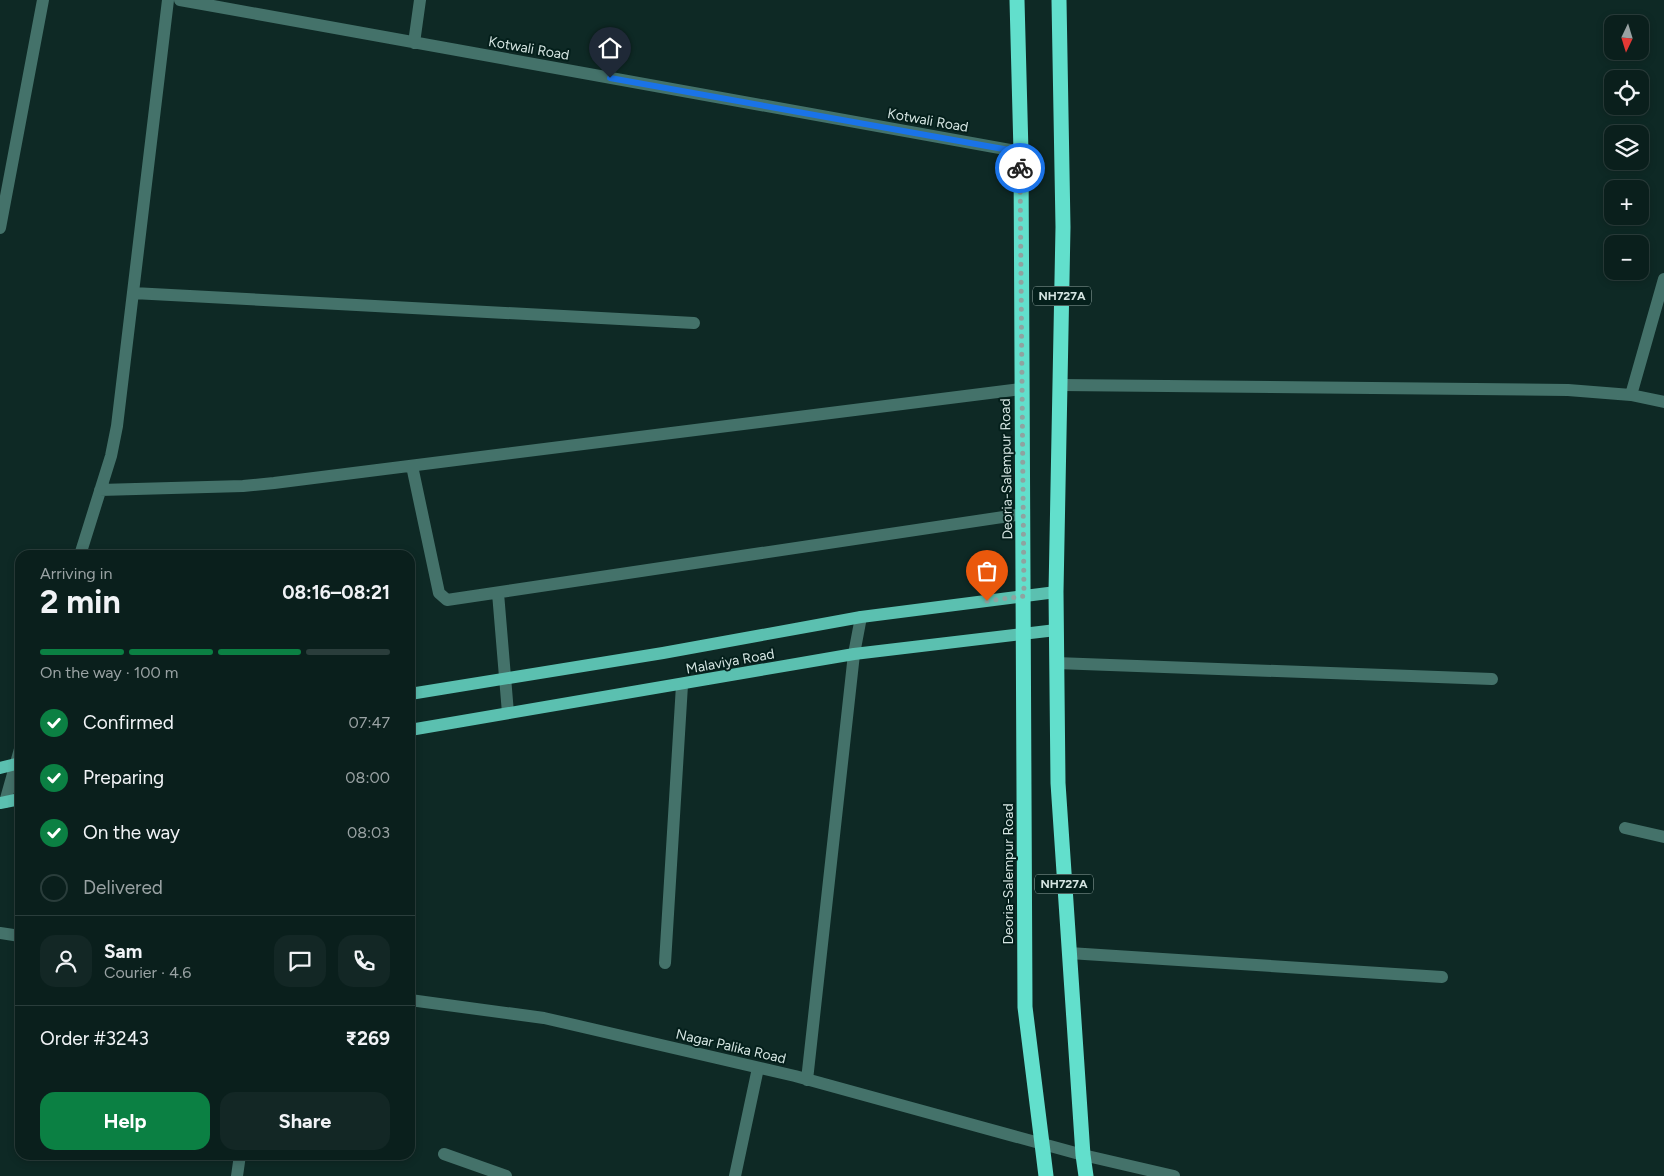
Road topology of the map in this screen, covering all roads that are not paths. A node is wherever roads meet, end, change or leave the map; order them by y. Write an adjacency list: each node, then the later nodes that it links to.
1 (43, 0): 9 (street)
2 (168, 0): 11 (street)
3 (180, 0): 7 (street, Kotwali Road)
4 (420, 0): 7 (street)
5 (1018, 0): 8 (highway, Deoria-Salempur Road / NH727A)
6 (1059, 0): 13 (highway, NH727A)
7 (414, 42): 8 (street, Kotwali Road)
8 (1020, 152): 14 (highway, Deoria-Salempur Road / NH727A)
9 (0, 228)
10 (1664, 279): 15 (street)
11 (133, 293): 12 (street); 18 (street)
12 (694, 324)
13 (1060, 385): 15 (street); 21 (highway, NH727A)
14 (1021, 388): 17 (street); 19 (highway, Deoria-Salempur Road / NH727A)
15 (1631, 395): 16 (street)
16 (1664, 402)
17 (412, 466): 18 (street); 22 (street)
18 (100, 490): 20 (street)
19 (1023, 514): 22 (street); 23 (highway, Deoria-Salempur Road / NH727A)
20 (82, 550)
21 (1056, 592): 23 (main road, Malaviya Road); 25 (highway, NH727A)
22 (498, 593): 29 (street)
23 (1024, 596): 24 (main road, Malaviya Road); 26 (highway, Deoria-Salempur Road / NH727A)
24 (860, 617): 27 (street); 29 (main road, Malaviya Road)
25 (1056, 630): 26 (main road, Malaviya Road); 28 (highway, NH727A)
26 (1024, 634): 27 (main road, Malaviya Road); 49 (highway, Deoria-Salempur Road / NH727A)
27 (854, 654): 31 (main road, Malaviya Road); 48 (street)
28 (1056, 663): 30 (street); 43 (highway, NH727A)
29 (505, 679): 32 (main road, Malaviya Road); 33 (street)
30 (1492, 679)
31 (682, 684): 33 (main road, Malaviya Road); 44 (street)
32 (415, 693)
33 (508, 713): 34 (main road, Malaviya Road)
34 (415, 729)
35 (15, 765): 36 (main road)
36 (0, 768)
37 (15, 772): 38 (street)
38 (3, 802)
39 (1625, 828): 40 (street)
40 (1664, 837)
41 (0, 933): 42 (street)
42 (15, 935)
43 (1069, 953): 45 (street); 51 (highway, NH727A)
44 (665, 963)
45 (1442, 978)
46 (415, 1001): 47 (street, Nagar Palika Road)
47 (758, 1068): 48 (street, Nagar Palika Road); 56 (street)
48 (807, 1080): 49 (street, Nagar Palika Road)
49 (1041, 1144): 51 (street, Nagar Palika Road); 57 (highway, Deoria-Salempur Road / NH727A)
50 (444, 1154): 55 (street)
51 (1083, 1155): 53 (street, Nagar Palika Road); 58 (highway, NH727A)
52 (239, 1160): 54 (street)
53 (1137, 1172): 59 (street, Nagar Palika Road)
54 (237, 1176)
55 (506, 1176)
56 (735, 1176)
57 (1046, 1176)
58 (1086, 1176)
59 (1174, 1176)

